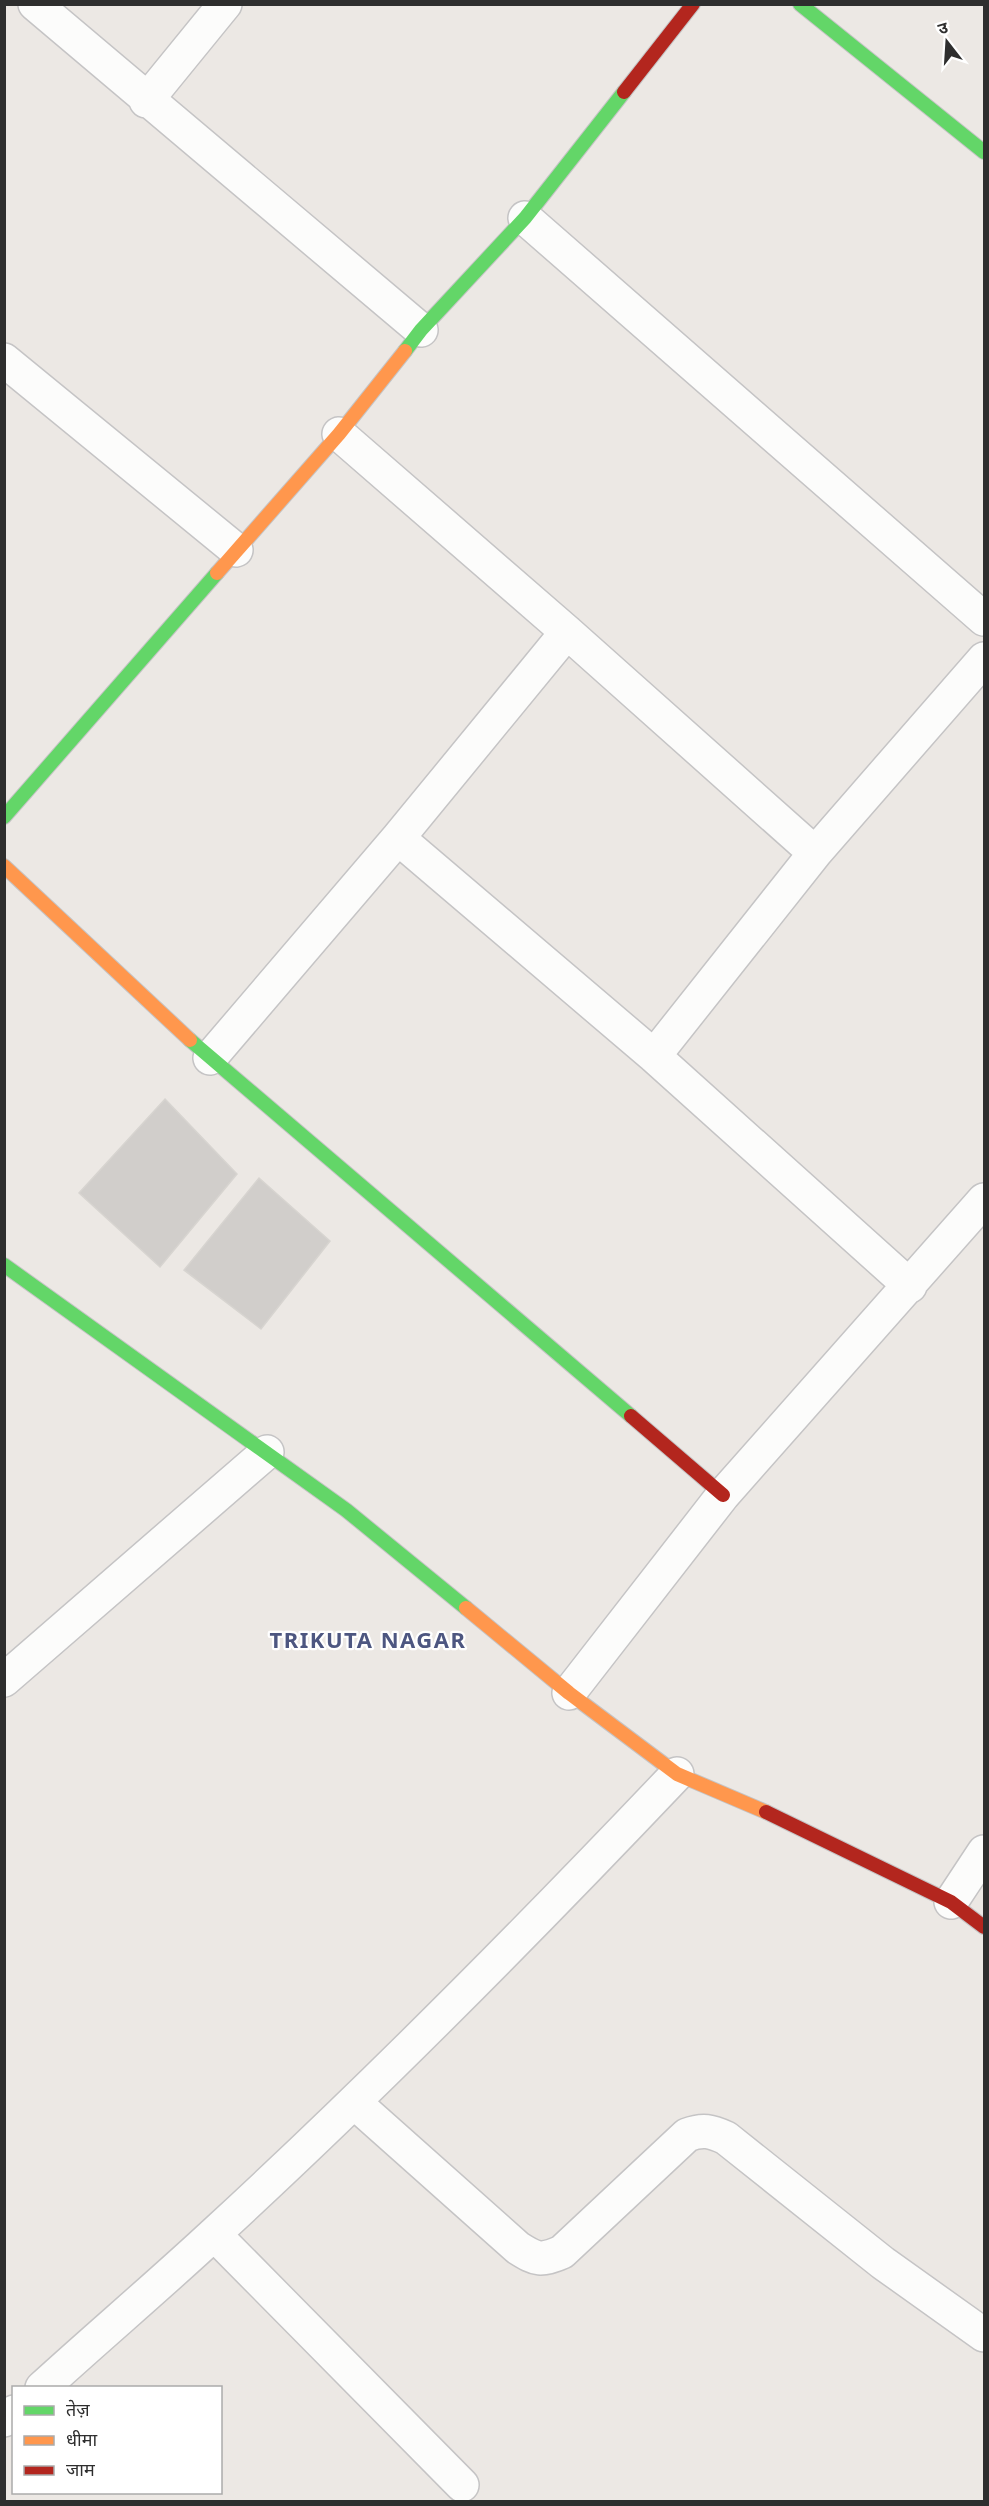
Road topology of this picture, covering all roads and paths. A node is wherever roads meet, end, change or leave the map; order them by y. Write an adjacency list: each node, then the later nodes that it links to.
1 (35, 4): 5 (street)
2 (225, 4): 5 (street)
3 (693, 4): 7 (street)
4 (800, 4): 6 (street)
5 (146, 101): 8 (street)
6 (984, 152)
7 (525, 218): 8 (street); 12 (street)
8 (421, 330): 10 (street)
9 (4, 360): 11 (street)
10 (339, 434): 11 (street); 13 (street)
11 (236, 550): 15 (street)
12 (984, 619)
13 (567, 632): 16 (street); 17 (street)
14 (984, 659): 17 (street)
15 (4, 817)
16 (398, 838): 19 (street); 20 (street)
17 (815, 853): 19 (street)
18 (4, 866): 20 (street)
19 (654, 1056): 23 (street)
20 (210, 1058): 25 (street)
21 (984, 1200): 23 (street)
22 (4, 1265): 24 (street)
23 (910, 1286): 25 (street)
24 (267, 1452): 26 (street); 27 (street)
25 (723, 1495): 27 (street)
26 (4, 1680)
27 (568, 1693): 28 (street)
28 (677, 1774): 30 (street); 32 (street)
29 (984, 1852): 30 (street)
30 (951, 1902): 31 (street)
31 (984, 1927)
32 (354, 2102): 33 (street); 34 (street)
33 (214, 2234): 35 (street); 36 (street)
34 (984, 2335)
35 (44, 2386)
36 (462, 2485)

